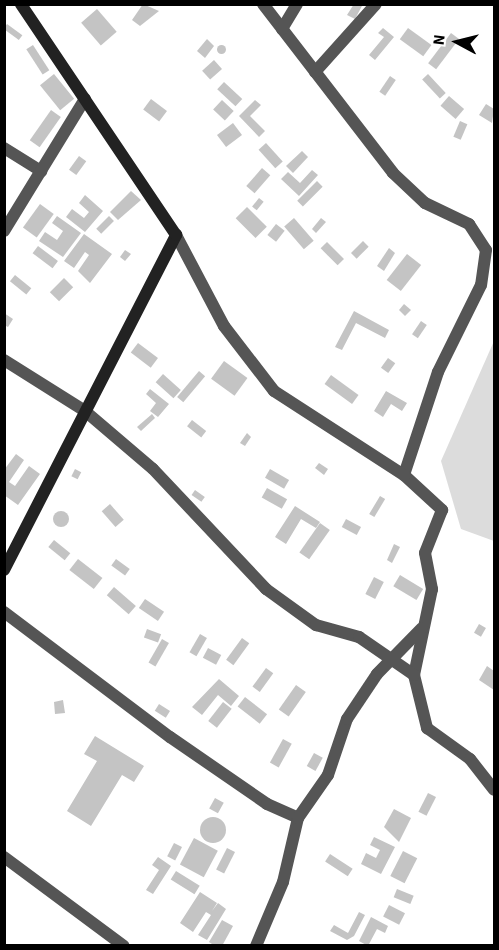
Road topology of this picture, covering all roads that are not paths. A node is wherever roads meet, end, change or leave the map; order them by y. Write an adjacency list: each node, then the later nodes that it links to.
1 (21, 4): 7 (street)
2 (263, 4): 5 (street)
3 (297, 4): 5 (street)
4 (376, 4): 6 (street)
5 (282, 29): 6 (street)
6 (315, 72): 14 (street)
7 (85, 99): 9 (street); 11 (street)
8 (4, 148): 9 (street)
9 (41, 171): 10 (street)
10 (4, 231)
11 (177, 235): 13 (street); 14 (street)
12 (4, 360): 13 (street)
13 (85, 411): 15 (street); 18 (street)
14 (404, 475): 17 (street)
15 (4, 570)
16 (4, 612): 21 (street)
17 (424, 625): 18 (street); 19 (street)
18 (394, 658): 19 (street); 21 (street)
19 (414, 675): 20 (street)
20 (495, 790)
21 (298, 818): 24 (street)
22 (4, 857): 23 (street)
23 (124, 945)
24 (256, 945)

